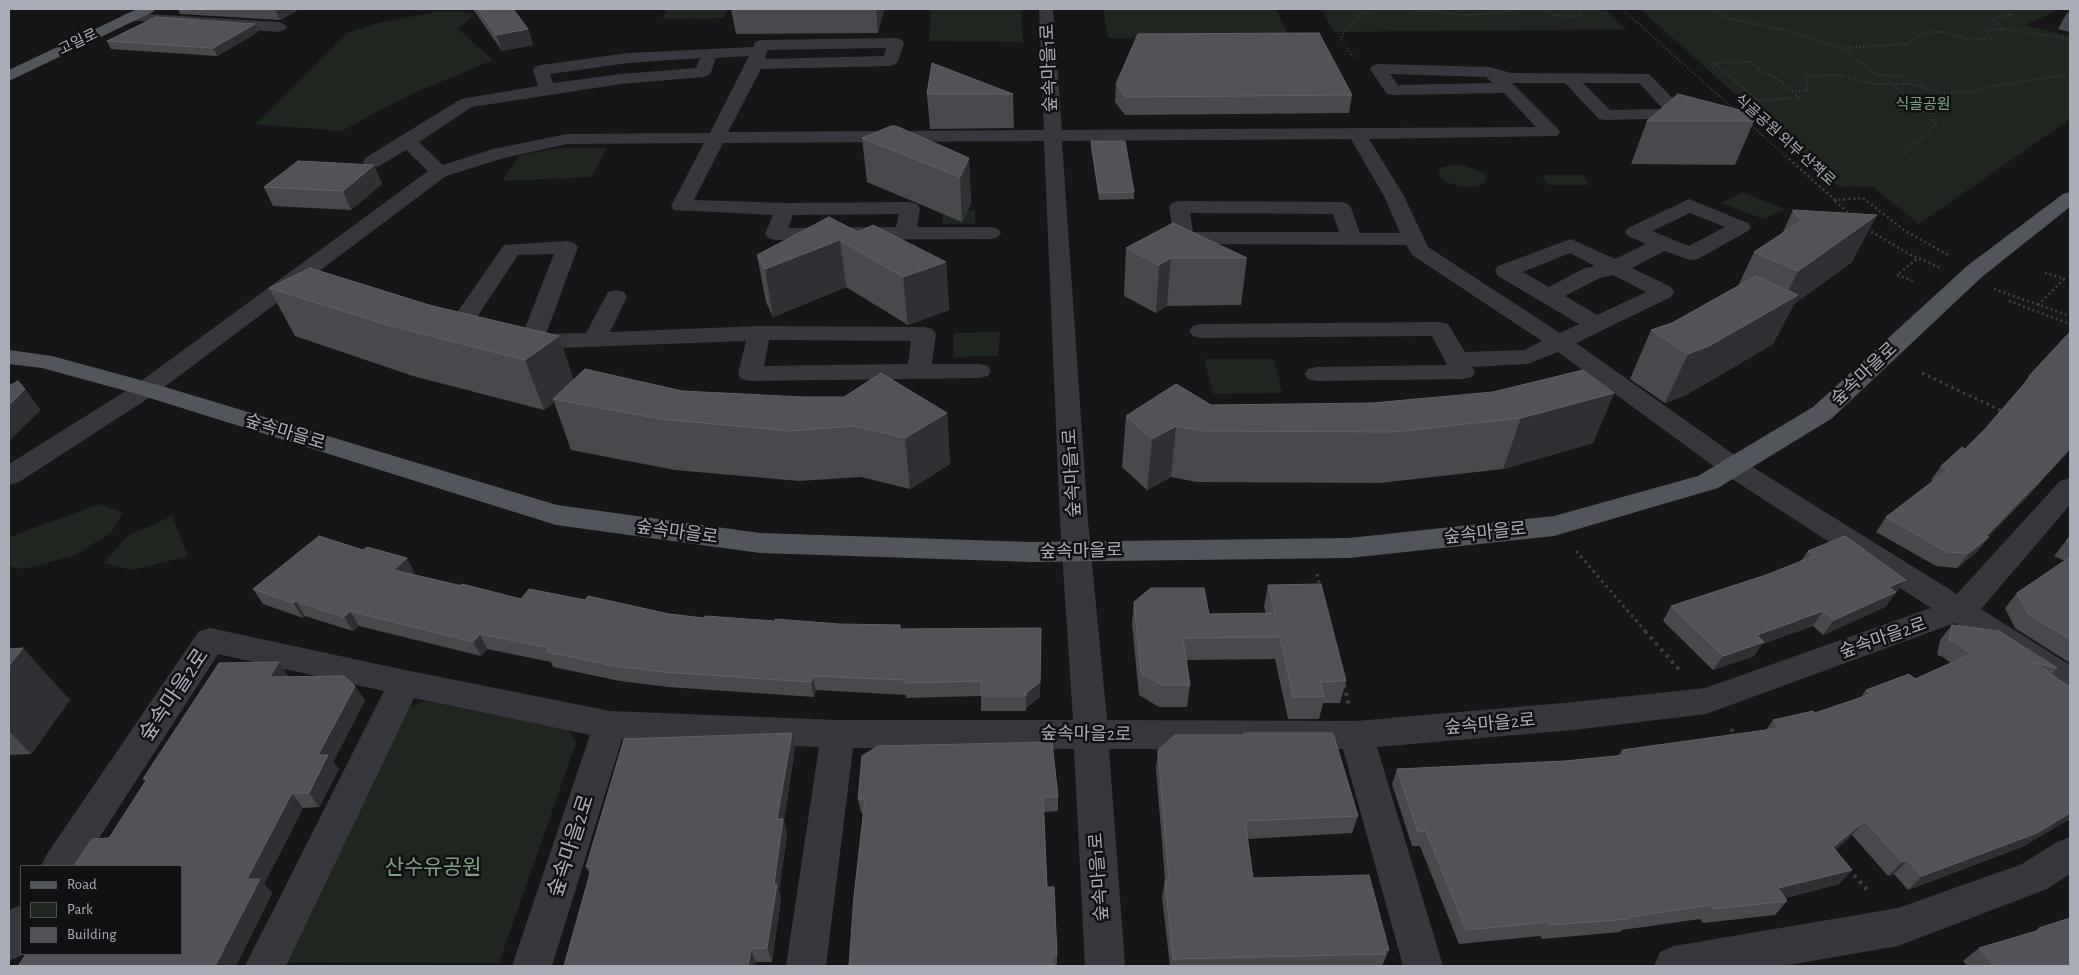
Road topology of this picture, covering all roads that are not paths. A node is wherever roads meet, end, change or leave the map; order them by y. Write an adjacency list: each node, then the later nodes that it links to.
1 (148, 9): 3 (main road, 고일로)
2 (1046, 9): 13 (street, 숲속마을1로)
3 (130, 17): 4 (street); 7 (main road, 고일로)
4 (279, 27)
5 (757, 57): 5 (street); 14 (street); 15 (street)
6 (1490, 72): 8 (street); 9 (street); 9 (street)
7 (9, 76)
8 (1570, 80): 10 (street); 11 (street)
9 (1508, 88): 12 (street)
10 (1657, 93): 11 (street); 11 (street)
11 (1584, 94)
12 (1357, 133): 13 (street); 21 (street)
13 (1052, 135): 14 (street); 45 (street, 숲속마을1로)
14 (716, 137): 17 (street); 19 (street)
15 (408, 141): 16 (street); 17 (street)
16 (372, 162)
17 (439, 172): 24 (street)
18 (2070, 198): 42 (main road, 숲속마을로)
19 (991, 233)
20 (1352, 238): 20 (street); 21 (street)
21 (1414, 239): 35 (street)
22 (1663, 243): 23 (street)
23 (1615, 268): 27 (street); 27 (street); 29 (street)
24 (293, 280): 25 (street); 41 (street)
25 (321, 287)
26 (616, 296): 33 (street)
27 (1549, 296): 29 (street)
28 (461, 324): 34 (street)
29 (1596, 324): 35 (street)
30 (1201, 332): 37 (street)
31 (759, 333): 33 (street); 39 (street); 39 (street)
32 (505, 335): 34 (street)
33 (595, 339): 34 (street)
34 (532, 342)
35 (1559, 342): 37 (street); 42 (street)
36 (9, 357): 41 (main road, 숲속마을로)
37 (1458, 360): 40 (street)
38 (978, 371): 39 (street)
39 (919, 372)
40 (1317, 374)
41 (146, 389): 43 (street); 45 (main road, 숲속마을로)
42 (1733, 467): 45 (main road, 숲속마을로); 46 (street)
43 (9, 476)
44 (2070, 487): 46 (street, 숲속마을2로)
45 (1078, 552): 51 (street, 숲속마을1로)
46 (1958, 610): 47 (street); 52 (street, 숲속마을2로)
47 (2070, 681)
48 (405, 683): 49 (street, 숲속마을2로); 54 (street, 숲속마을2로); 57 (street)
49 (610, 725): 50 (street, 숲속마을2로); 58 (street, 숲속마을2로)
50 (838, 734): 51 (street, 숲속마을2로); 59 (street)
51 (1090, 734): 52 (street, 숲속마을2로); 60 (street, 숲속마을1로)
52 (1356, 735): 61 (street)
53 (2070, 854): 62 (street)
54 (61, 865)
55 (20, 926): 56 (street)
56 (9, 942)
57 (265, 966)
58 (532, 966)
59 (806, 966)
60 (1105, 966)
61 (1423, 966)
62 (1674, 966)

